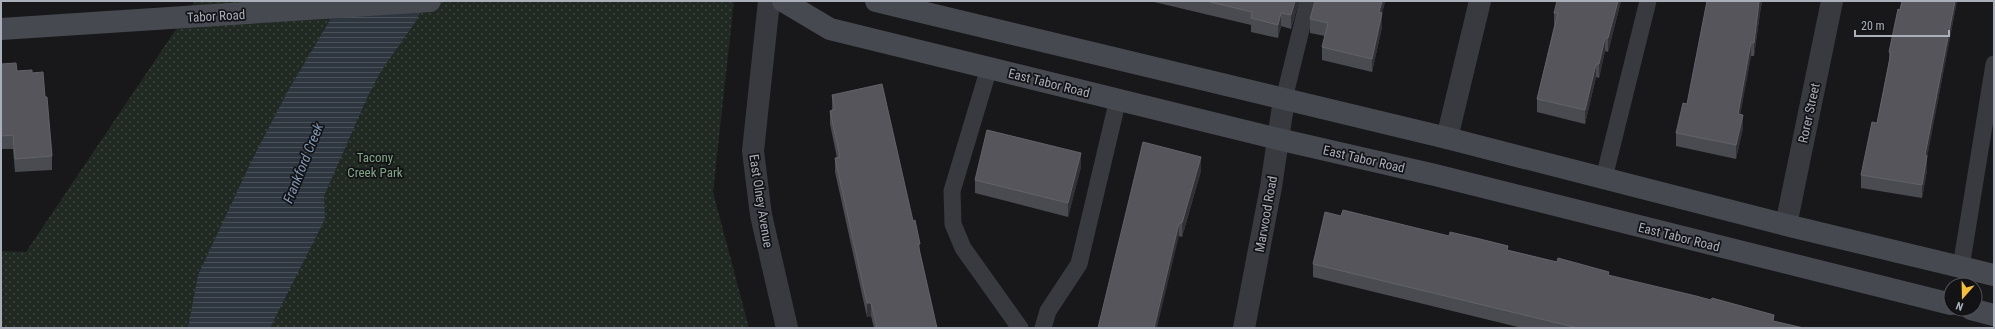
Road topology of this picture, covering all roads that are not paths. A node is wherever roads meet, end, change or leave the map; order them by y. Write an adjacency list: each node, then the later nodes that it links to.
1 (430, 1): 9 (street, Tabor Road)
2 (769, 1): 23 (street, East Olney Avenue)
3 (783, 1): 11 (street, East Tabor Road)
4 (876, 1): 13 (street)
5 (1308, 1): 13 (lane)
6 (1480, 1): 14 (street)
7 (1648, 1): 16 (lane)
8 (1832, 1): 17 (street, Rorer Street)
9 (1, 29)
10 (1994, 64): 18 (lane)
11 (989, 68): 12 (street, East Tabor Road); 24 (lane)
12 (1118, 99): 15 (street, East Tabor Road); 25 (lane)
13 (1284, 99): 14 (street); 15 (street, Marwood Road)
14 (1447, 138): 16 (street)
15 (1278, 139): 20 (street, East Tabor Road); 26 (street, Marwood Road)
16 (1604, 178): 17 (street)
17 (1786, 225): 18 (street)
18 (1961, 267): 19 (street)
19 (1994, 275)
20 (1943, 302)
21 (1983, 312): 22 (street)
22 (1994, 315)
23 (786, 328)
24 (1020, 328)
25 (1043, 328)
26 (1244, 328)

